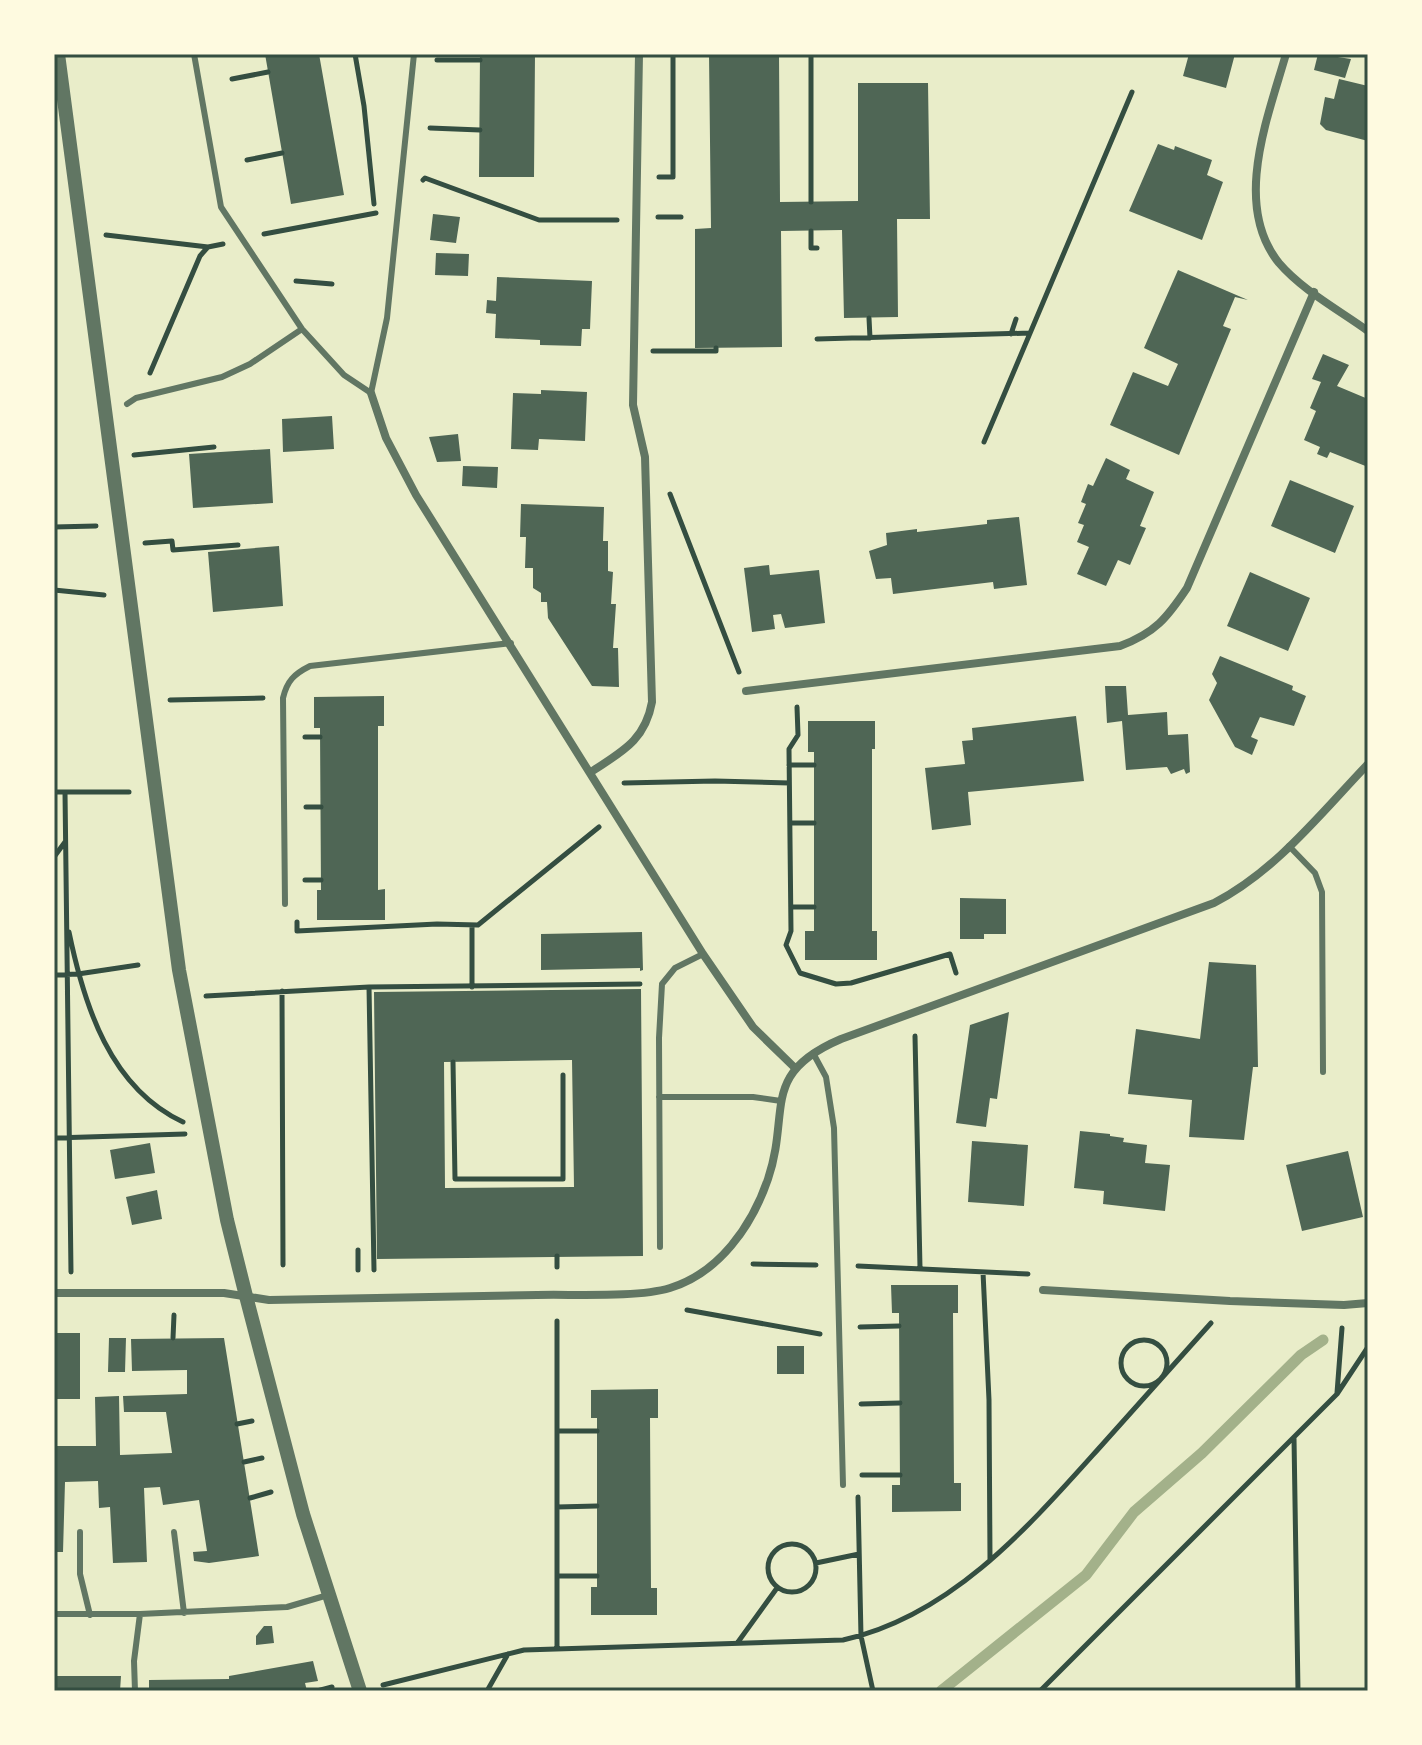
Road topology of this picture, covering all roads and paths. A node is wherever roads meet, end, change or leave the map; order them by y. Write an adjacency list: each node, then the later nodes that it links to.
1 (58, 54): 119 (street)
2 (194, 54): 24 (lane)
3 (355, 54): 24 (path)
4 (414, 54): 40 (lane)
5 (639, 54): 19 (street)
6 (811, 54): 18 (path)
7 (1286, 54): 29 (street)
8 (437, 60): 9 (path)
9 (480, 60)
10 (268, 72): 11 (path)
11 (232, 79)
12 (1132, 92): 34 (path)
13 (430, 128): 14 (path)
14 (480, 130)
15 (282, 153): 16 (path)
16 (247, 160)
17 (425, 178): 19 (path)
18 (811, 202)
19 (637, 208): 61 (street)
20 (655, 217): 21 (path)
21 (681, 217)
22 (811, 231): 26 (path)
23 (105, 235): 25 (path)
24 (242, 239): 25 (path); 32 (lane)
25 (208, 247): 41 (path)
26 (817, 248)
27 (296, 281): 28 (path)
28 (332, 284)
29 (1314, 292): 33 (street); 54 (street)
30 (869, 318): 36 (path)
31 (1016, 319): 35 (path)
32 (302, 329): 40 (lane); 41 (lane)
33 (1368, 331)
34 (1030, 333): 35 (path); 43 (path)
35 (1011, 334): 36 (path)
36 (870, 338): 37 (path)
37 (817, 339)
38 (716, 348): 39 (path)
39 (652, 351)
40 (371, 393): 53 (street)
41 (136, 398): 42 (lane)
42 (127, 404)
43 (984, 442)
44 (214, 447): 45 (path)
45 (133, 456)
46 (667, 488): 55 (path)
47 (96, 526): 48 (path)
48 (54, 527)
49 (144, 543): 50 (path)
50 (238, 545)
51 (54, 590): 52 (path)
52 (105, 596)
53 (511, 643): 61 (street); 73 (lane)
54 (797, 686): 55 (street); 59 (path)
55 (746, 691)
56 (263, 698): 57 (path)
57 (165, 700)
58 (1368, 764): 71 (street)
59 (789, 765): 60 (path); 63 (path)
60 (814, 765)
61 (591, 772): 79 (street)
62 (624, 783): 63 (path)
63 (789, 783): 67 (path)
64 (54, 792): 65 (path)
65 (65, 792): 66 (path); 70 (path)
66 (129, 792)
67 (790, 823): 68 (path); 74 (path)
68 (814, 823)
69 (600, 827): 78 (path)
70 (65, 842): 72 (path); 77 (path)
71 (1289, 846): 91 (street); 94 (lane)
72 (54, 857)
73 (285, 904)
74 (791, 907): 75 (path); 81 (path)
75 (814, 907)
76 (297, 918): 78 (path)
77 (66, 922): 82 (path); 84 (path)
78 (472, 925): 87 (path)
79 (703, 954): 85 (lane); 93 (street)
80 (138, 965): 82 (path)
81 (956, 973)
82 (78, 974): 84 (path); 98 (path)
83 (54, 975): 84 (path)
84 (67, 976): 101 (path)
85 (662, 984): 87 (path); 96 (lane)
86 (369, 987): 87 (path); 88 (path); 113 (path)
87 (472, 987)
88 (282, 991): 89 (path); 108 (path)
89 (205, 996)
90 (915, 1036): 111 (path)
91 (813, 1053): 93 (street); 109 (lane)
92 (453, 1062): 102 (path)
93 (795, 1068): 97 (street)
94 (1323, 1072)
95 (563, 1075): 102 (path)
96 (659, 1097): 97 (lane); 104 (lane)
97 (781, 1101): 119 (street)
98 (183, 1123)
99 (186, 1134): 101 (path)
100 (54, 1138): 101 (path)
101 (69, 1139): 115 (path)
102 (557, 1179): 103 (path)
103 (557, 1187)
104 (660, 1247)
105 (358, 1250): 112 (path)
106 (557, 1256): 110 (path)
107 (753, 1264): 109 (path)
108 (283, 1265)
109 (838, 1266): 111 (path); 129 (lane)
110 (557, 1267)
111 (920, 1268): 114 (path)
112 (358, 1270)
113 (374, 1270)
114 (983, 1272): 116 (path); 153 (path)
115 (71, 1273)
116 (1029, 1274)
117 (1043, 1290): 120 (street)
118 (54, 1293): 119 (street)
119 (246, 1296): 158 (street)
120 (1230, 1301): 122 (street); 131 (path)
121 (1368, 1303): 122 (street)
122 (1344, 1305): 132 (path)
123 (687, 1310): 129 (path)
124 (185, 1314): 128 (path)
125 (557, 1321): 137 (path)
126 (899, 1326): 127 (path)
127 (854, 1327)
128 (173, 1338)
129 (839, 1338): 142 (lane)
130 (1368, 1347): 132 (path)
131 (1161, 1379): 131 (path); 153 (path)
132 (1337, 1394): 139 (path)
133 (900, 1403): 134 (path)
134 (856, 1404)
135 (252, 1421): 136 (path)
136 (237, 1424)
137 (557, 1431): 138 (path); 149 (path)
138 (597, 1431)
139 (1294, 1438): 174 (path); 175 (path)
140 (262, 1458): 141 (path)
141 (244, 1462)
142 (843, 1475): 143 (path); 145 (lane)
143 (858, 1475): 144 (path); 152 (path)
144 (900, 1475)
145 (843, 1485)
146 (271, 1492): 147 (path)
147 (250, 1498)
148 (597, 1506): 149 (path)
149 (557, 1507): 155 (path)
150 (80, 1532): 162 (lane)
151 (174, 1532): 159 (lane)
152 (859, 1554): 154 (path); 163 (path)
153 (990, 1559): 163 (path)
154 (816, 1563): 157 (path); 157 (path)
155 (557, 1576): 156 (path); 165 (path)
156 (597, 1576)
157 (777, 1588): 164 (path)
158 (328, 1595): 159 (lane); 171 (street)
159 (184, 1613): 161 (lane)
160 (54, 1614): 162 (lane)
161 (140, 1614): 162 (lane); 169 (lane)
162 (90, 1615)
163 (861, 1636): 164 (path); 173 (path)
164 (737, 1643): 165 (path)
165 (557, 1649): 166 (path)
166 (509, 1653): 167 (path); 172 (path)
167 (381, 1685)
168 (332, 1687): 170 (path)
169 (135, 1691)
170 (317, 1691)
171 (360, 1691)
172 (487, 1691)
173 (873, 1691)
174 (1040, 1691)
175 (1298, 1691)

